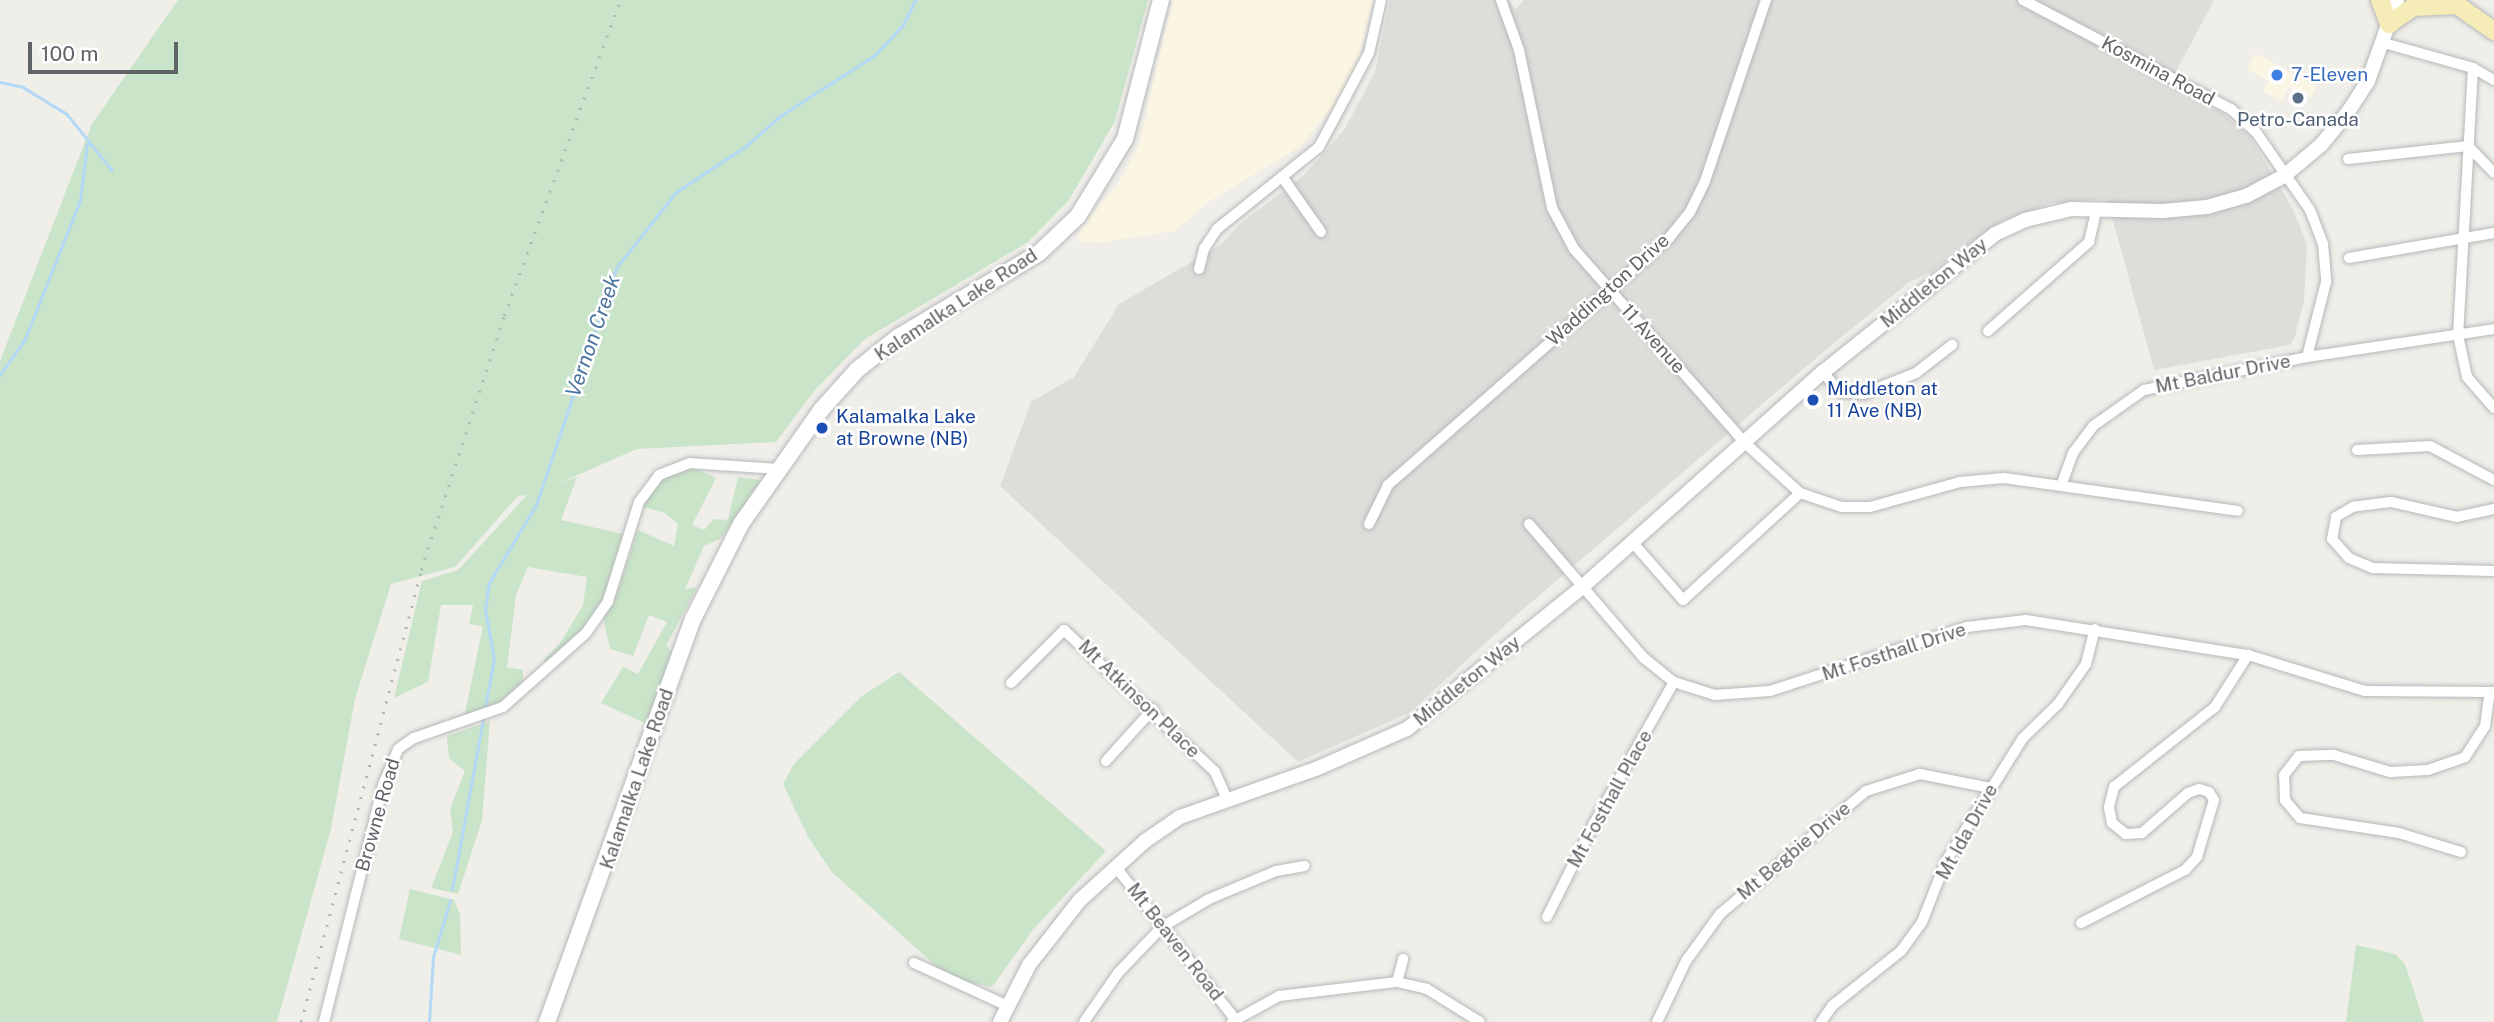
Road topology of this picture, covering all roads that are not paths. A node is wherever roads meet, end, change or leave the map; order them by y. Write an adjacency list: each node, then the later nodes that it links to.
1 (1161, 0): 35 (main road, Kalamalka Lake Road)
2 (1381, 0): 18 (street)
3 (1501, 0): 25 (street, 11 Avenue)
4 (1766, 0): 25 (street, Waddington Drive)
5 (2023, 0): 17 (street, Kosmina Road)
6 (2381, 0): 9 (main road)
7 (2397, 0): 9 (street, Middleton Way)
8 (2454, 2): 9 (main road); 10 (main road)
9 (2389, 24): 11 (street, Middleton Way)
10 (2494, 31)
11 (2384, 43): 12 (street); 17 (street, Middleton Way)
12 (2473, 68): 13 (street); 14 (street)
13 (2494, 80)
14 (2468, 146): 15 (street); 16 (street); 22 (street)
15 (2348, 159)
16 (2494, 173)
17 (2284, 176): 19 (street, Middleton Way); 30 (street, Kosmina Road)
18 (1283, 178): 20 (street); 24 (street)
19 (2097, 208): 27 (street); 31 (street, Middleton Way)
20 (1321, 232)
21 (2494, 233): 22 (street)
22 (2462, 238): 23 (street); 28 (street)
23 (2349, 258)
24 (1199, 269)
25 (1609, 289): 33 (street, 11 Avenue); 41 (street, Waddington Drive)
26 (2494, 329): 28 (street, Mt Baldur Drive)
27 (1988, 331)
28 (2458, 335): 30 (street, Mt Baldur Drive); 32 (street)
29 (1952, 345): 31 (street)
30 (2307, 357): 37 (street, Mt Baldur Drive)
31 (1823, 372): 33 (street, Middleton Way)
32 (2494, 408)
33 (1745, 443): 38 (street, 11 Avenue); 43 (street, Middleton Way)
34 (2357, 450): 36 (street)
35 (778, 469): 66 (street, Browne Road); 67 (main road, Kalamalka Lake Road)
36 (2494, 480)
37 (2061, 486): 38 (street, 11 Avenue); 40 (street, 11 Avenue)
38 (1800, 493): 43 (street)
39 (2494, 509): 44 (street)
40 (2238, 511)
41 (1369, 524)
42 (1529, 524): 45 (street, Mt Fosthall Drive)
43 (1633, 543): 45 (street, Middleton Way)
44 (2494, 571)
45 (1581, 588): 48 (street, Mt Fosthall Drive); 54 (street, Middleton Way)
46 (2095, 629): 47 (street, Mt Fosthall Drive); 48 (street, Mt Fosthall Drive); 53 (street, Mt Ida Drive)
47 (2248, 655): 50 (street, Mt Fosthall Drive); 59 (street)
48 (1674, 682): 58 (street, Mt Fosthall Place)
49 (1011, 683): 51 (street, Mt Atkinson Place)
50 (2492, 692): 55 (street)
51 (1153, 709): 52 (street); 54 (street, Mt Atkinson Place)
52 (1105, 761)
53 (1991, 788): 71 (street, Mt Begbie Drive); 72 (street, Mt Ida Drive)
54 (1227, 799): 56 (street, Middleton Way)
55 (2461, 852)
56 (1115, 866): 60 (street, Mt Beaven Road); 64 (street, Middleton Way)
57 (1304, 866): 60 (street)
58 (1547, 917)
59 (2081, 923)
60 (1162, 927): 65 (street, Mt Beaven Road); 69 (street)
61 (1403, 958): 63 (street)
62 (914, 963): 64 (street)
63 (1397, 982): 65 (street); 70 (street)
64 (1008, 1006): 68 (street, Middleton Way)
65 (1234, 1020)
66 (324, 1022)
67 (547, 1022)
68 (1000, 1022)
69 (1084, 1022)
70 (1479, 1022)
71 (1657, 1022)
72 (1821, 1022)

